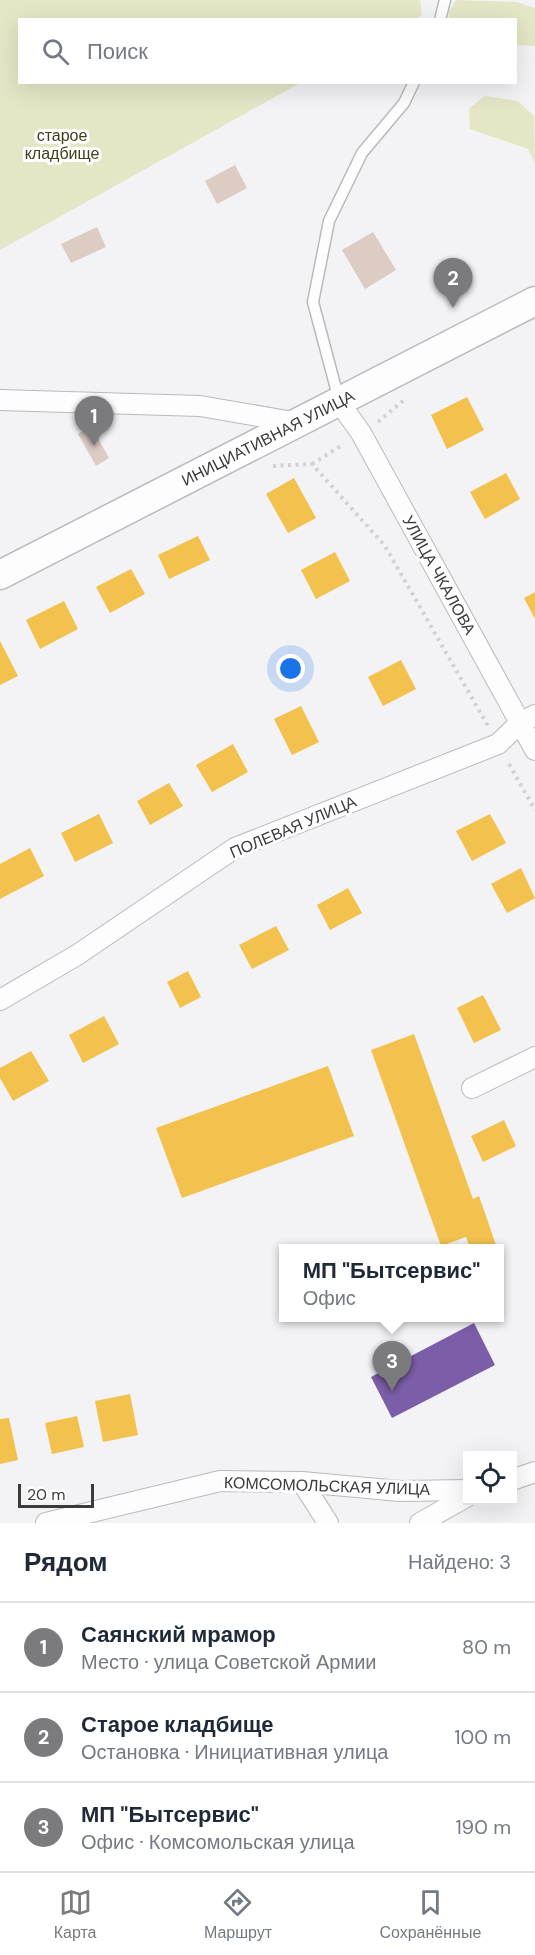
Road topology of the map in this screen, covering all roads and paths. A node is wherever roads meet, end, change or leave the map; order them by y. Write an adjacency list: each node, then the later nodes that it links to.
1 (445, 0): 2 (lane)
2 (440, 18)
3 (413, 84): 7 (lane)
4 (535, 301): 7 (street, ИНИЦИАТИВНАЯ УЛИЦА)
5 (406, 398): 9 (path)
6 (0, 400): 8 (street)
7 (339, 402): 8 (street, ИНИЦИАТИВНАЯ УЛИЦА); 9 (street, УЛИЦА ЧКАЛОВА)
8 (299, 423): 12 (street, ИНИЦИАТИВНАЯ УЛИЦА)
9 (361, 433): 10 (path); 13 (street, УЛИЦА ЧКАЛОВА)
10 (312, 464): 11 (path); 14 (path)
11 (271, 466)
12 (0, 575)
13 (528, 719): 14 (street, ПОЛЕВАЯ УЛИЦА); 15 (street, УЛИЦА ЧКАЛОВА)
14 (498, 744): 16 (path); 17 (street, ПОЛЕВАЯ УЛИЦА)
15 (535, 750)
16 (535, 810)
17 (0, 1000)
18 (535, 1057): 19 (street)
19 (472, 1088)
20 (535, 1472): 21 (street)
21 (517, 1479)
22 (302, 1482): 23 (street, КОМСОМОЛЬСКАЯ УЛИЦА); 25 (street, КОМСОМОЛЬСКАЯ УЛИЦА); 26 (street)
23 (463, 1490)
24 (463, 1499): 27 (street)
25 (46, 1523)
26 (328, 1523)
27 (420, 1523)

